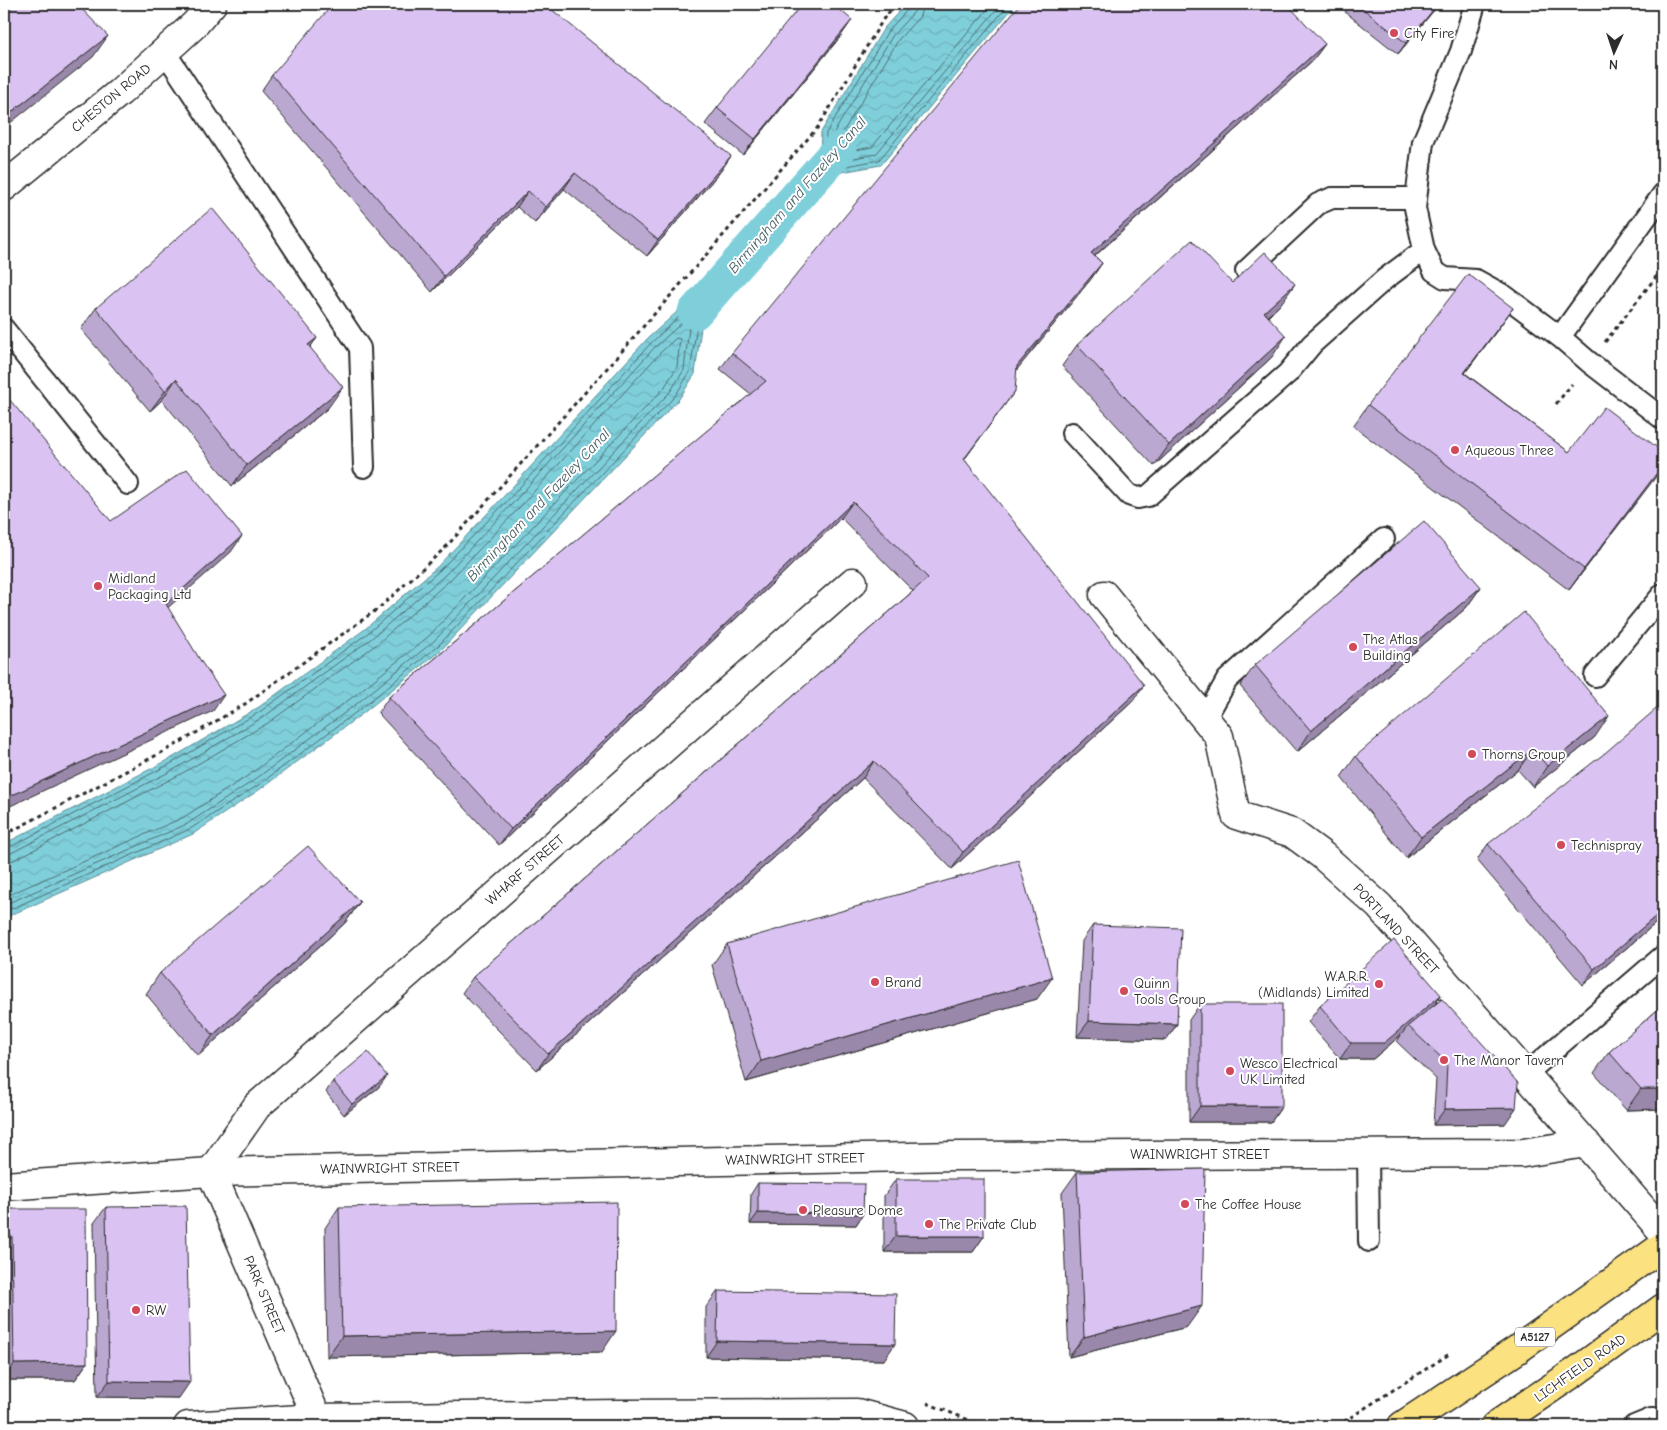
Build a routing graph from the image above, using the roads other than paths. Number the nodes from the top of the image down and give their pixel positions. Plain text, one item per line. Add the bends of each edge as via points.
1 (212, 4) edge
2 (1475, 4) edge
3 (165, 52) junction
4 (4, 187) edge
5 (1663, 194) edge
6 (1416, 198) junction
7 (1424, 250) junction
8 (1246, 271) edge
9 (4, 329) edge
10 (1560, 338) junction
11 (1663, 419) edge
12 (1072, 433) dead end
13 (364, 468) dead end
14 (128, 484) dead end
15 (1384, 539) dead end
16 (853, 582) dead end
17 (1663, 594) edge
18 (1104, 595) dead end
19 (1595, 676) dead end
20 (1205, 719) junction
21 (1663, 956) edge
22 (1526, 1074) junction
23 (1586, 1143) junction
24 (1368, 1153) junction
25 (211, 1172) junction
26 (4, 1186) edge
27 (1663, 1232) edge
28 (1369, 1241) dead end
29 (1663, 1246) edge
30 (1663, 1308) edge
31 (317, 1418) junction
32 (1663, 1419) edge
33 (188, 1426) edge
34 (905, 1426) edge
35 (1402, 1426) edge
36 (1495, 1426) edge
37 (1634, 1426) edge

1 - 3 street, CHESTON ROAD
2 - 6 lane via 1461,51 1423,142
3 - 4 street, CHESTON ROAD
3 - 13 lane via 360,348
5 - 10 lane
6 - 7 lane via 1415,208
6 - 8 lane via 1325,200
7 - 10 lane via 1434,271 1445,278 1476,280 1505,296
7 - 12 lane via 1385,279 1312,344 1288,373 1148,496 1138,498 1129,495
9 - 14 lane
10 - 11 lane
15 - 20 lane via 1227,680
16 - 25 street, WHARF STREET via 257,1106
17 - 19 lane
18 - 20 street, PORTLAND STREET
20 - 22 street, PORTLAND STREET via 1219,736 1236,815 1292,833 1322,855 1379,906
21 - 22 lane
22 - 23 street, PORTLAND STREET
23 - 24 street, WAINWRIGHT STREET via 1523,1153
23 - 27 street, PORTLAND STREET
24 - 25 street, WAINWRIGHT STREET via 956,1156
24 - 28 lane
25 - 26 street, WAINWRIGHT STREET
25 - 31 street, PARK STREET
29 - 35 main road, A5127
30 - 36 main road, LICHFIELD ROAD
31 - 33 street
31 - 34 street via 857,1413
32 - 37 lane

